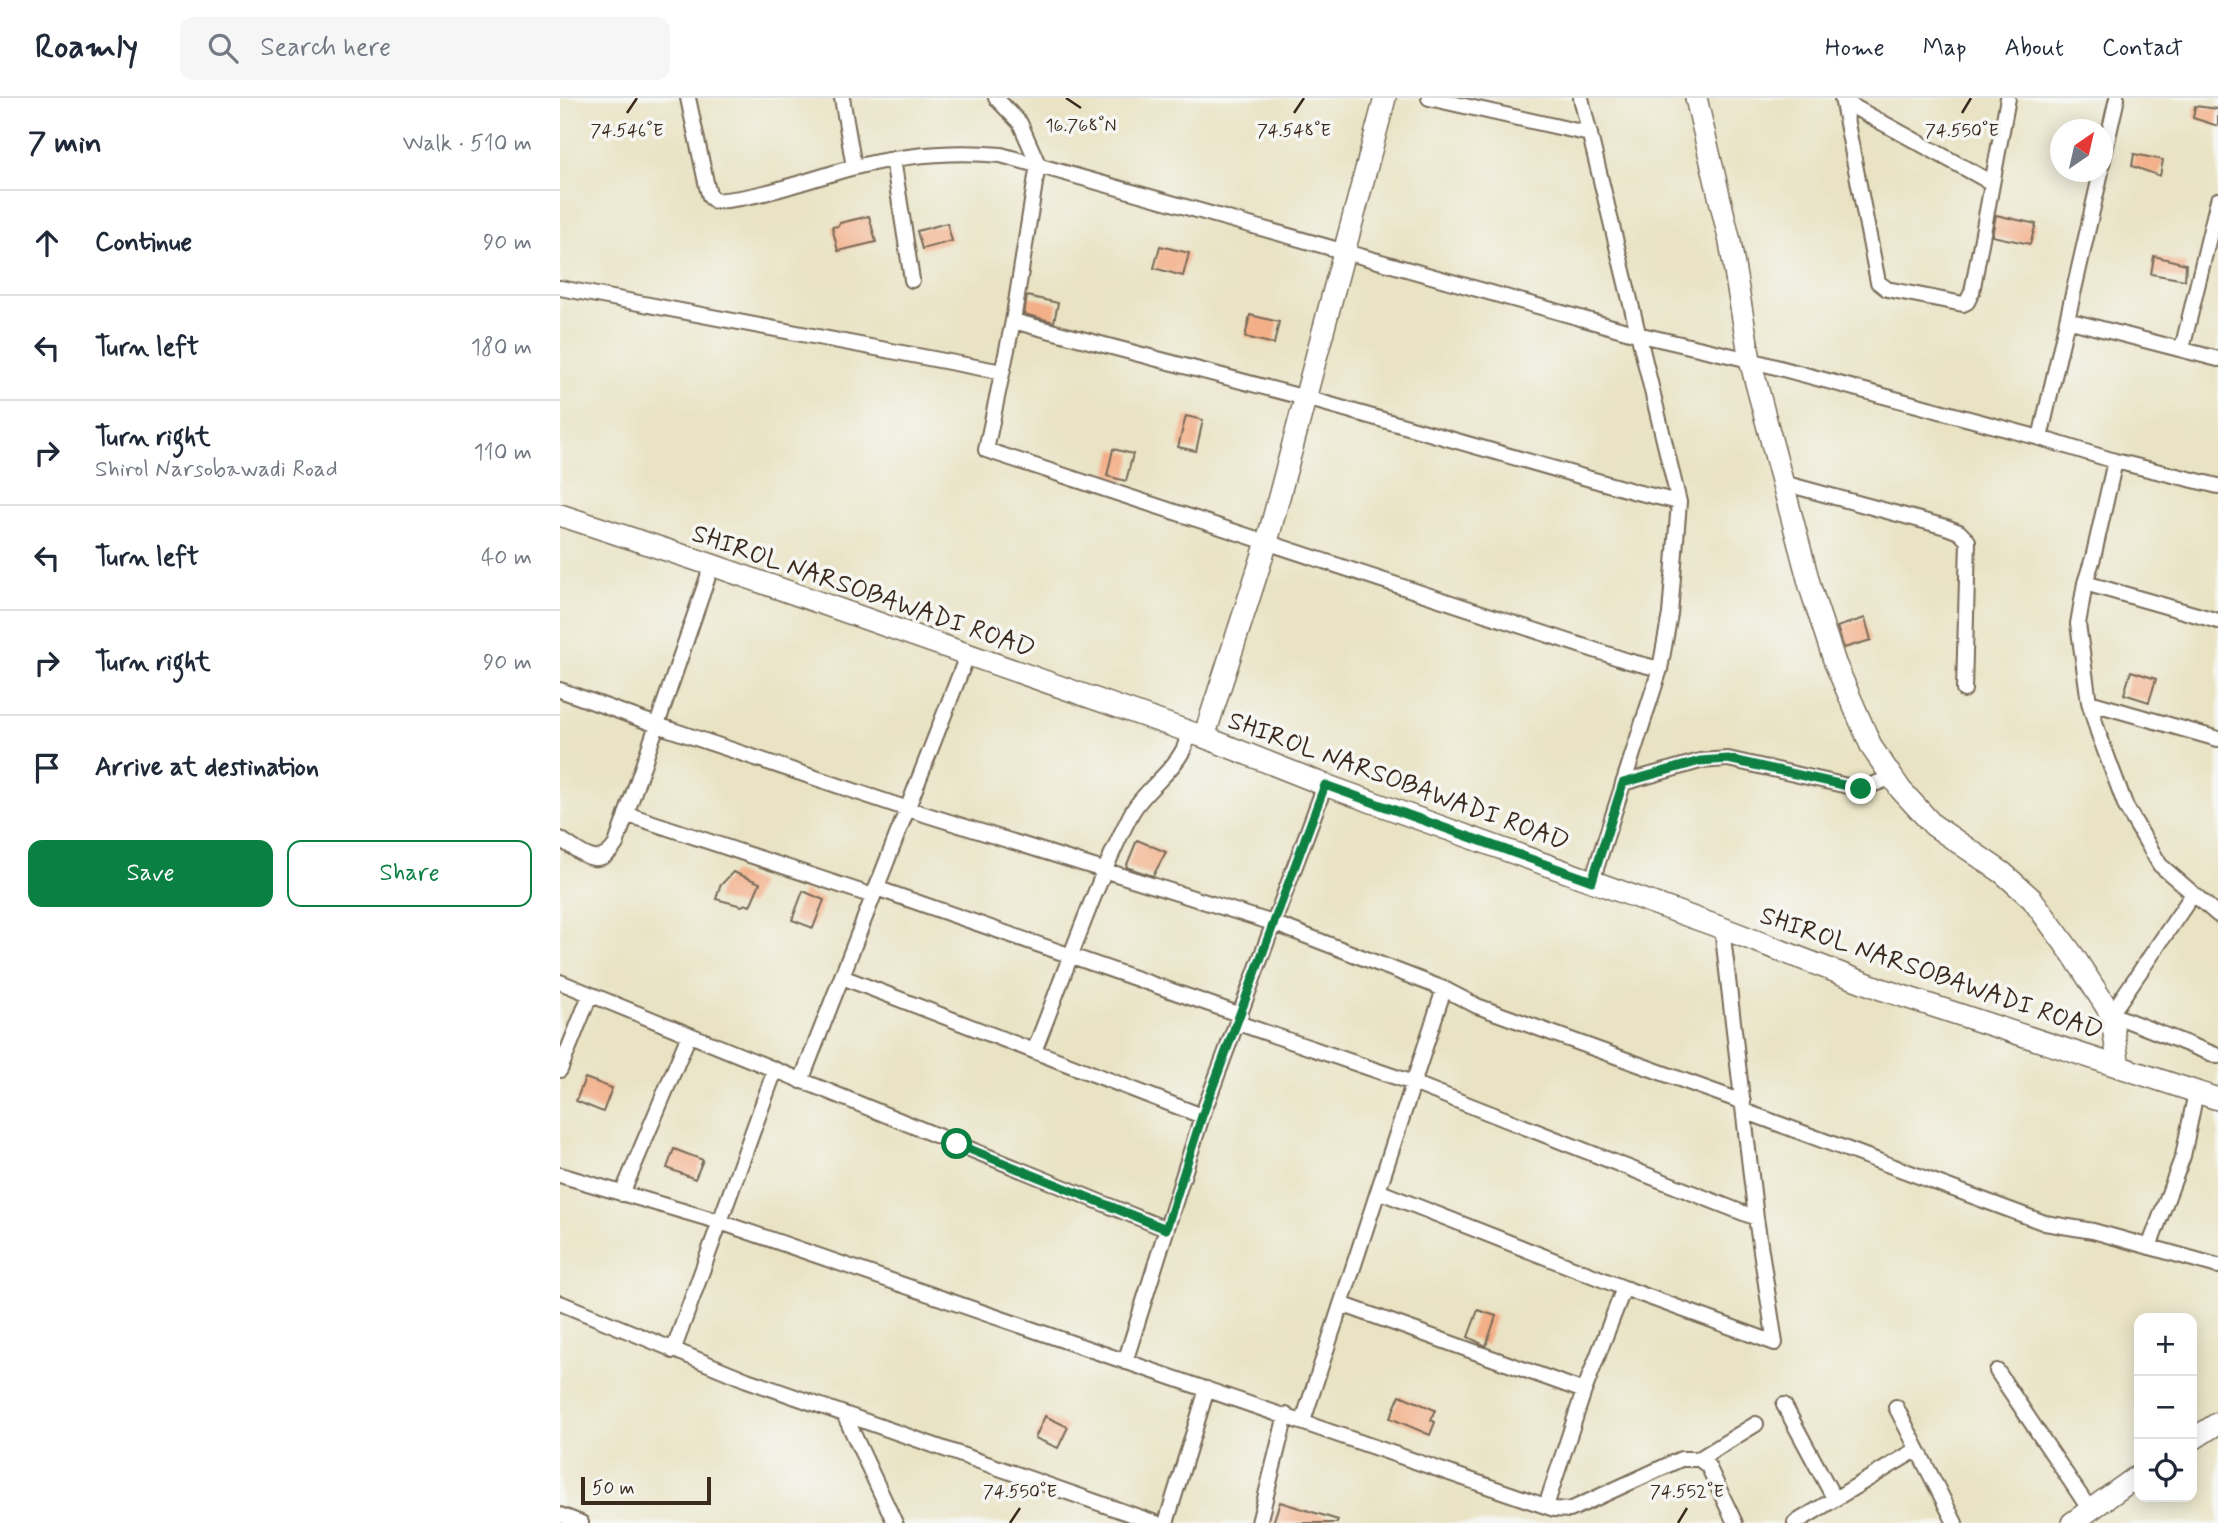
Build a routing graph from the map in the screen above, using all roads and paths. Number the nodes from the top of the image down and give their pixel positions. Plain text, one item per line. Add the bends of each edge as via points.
1 (688, 98) edge
2 (842, 98) edge
3 (996, 98) edge
4 (1384, 98) edge
5 (1429, 98) edge
6 (1581, 98) edge
7 (1696, 98) edge
8 (2008, 98) edge
9 (2117, 98) edge
10 (1842, 99) edge
11 (2112, 119) edge
12 (1590, 134) junction
13 (893, 159) junction
14 (1038, 164) junction
15 (854, 167) junction
16 (2099, 182) edge
17 (1992, 183) junction
18 (2218, 200) edge
19 (2214, 230) edge
20 (1343, 250) junction
21 (912, 280) dead end
22 (560, 288) edge
23 (2067, 320) junction
24 (1013, 321) junction
25 (1637, 334) junction
26 (2182, 349) junction
27 (2218, 359) edge
28 (1750, 360) junction
29 (1002, 372) junction
30 (1306, 398) junction
31 (2040, 438) junction
32 (2115, 461) junction
33 (1783, 483) junction
34 (2218, 486) edge
35 (1679, 502) junction
36 (560, 515) edge
37 (1267, 542) junction
38 (712, 565) junction
39 (2085, 583) junction
40 (2218, 621) edge
41 (967, 656) junction
42 (1660, 668) junction
43 (560, 690) edge
44 (1964, 690) dead end
45 (2089, 702) junction
46 (657, 725) junction
47 (1197, 735) junction
48 (2218, 739) edge
49 (1893, 777) junction
50 (1623, 783) junction
51 (1325, 785) junction
52 (908, 808) junction
53 (626, 814) junction
54 (560, 839) edge
55 (1105, 870) junction
56 (1592, 881) junction
57 (875, 892) junction
58 (2193, 894) junction
59 (2218, 915) edge
60 (1273, 923) junction
61 (1722, 928) junction
62 (1072, 958) junction
63 (842, 977) junction
64 (560, 982) edge
65 (1444, 989) junction
66 (590, 995) junction
67 (2111, 1014) junction
68 (1240, 1019) junction
69 (689, 1035) junction
70 (1034, 1051) junction
71 (2218, 1056) edge
72 (2119, 1067) junction
73 (560, 1070) edge
74 (775, 1070) junction
75 (801, 1081) junction
76 (1413, 1083) junction
77 (2196, 1092) junction
78 (2218, 1099) edge
79 (1743, 1106) junction
80 (1202, 1116) junction
81 (560, 1175) edge
82 (1378, 1191) junction
83 (622, 1194) junction
84 (1756, 1218) junction
85 (720, 1223) junction
86 (1166, 1229) junction
87 (2149, 1247) junction
88 (2218, 1266) edge
89 (1624, 1288) junction
90 (560, 1303) edge
91 (1341, 1304) junction
92 (673, 1351) junction
93 (1125, 1362) junction
94 (1997, 1371) dead end
95 (1207, 1389) junction
96 (1584, 1391) junction
97 (1784, 1405) dead end
98 (1896, 1407) dead end
99 (845, 1414) junction
100 (1286, 1415) junction
101 (1303, 1421) junction
102 (2218, 1423) edge
103 (1756, 1424) dead end
104 (2194, 1439) edge
105 (1916, 1450) junction
106 (1699, 1459) junction
107 (2134, 1479) edge
108 (1834, 1498) junction
109 (1546, 1506) junction
110 (2090, 1510) junction
111 (560, 1514) edge
112 (1563, 1517) edge
113 (577, 1522) edge
114 (895, 1523) edge
115 (1156, 1523) edge
116 (1166, 1523) edge
117 (1259, 1523) edge
118 (1735, 1523) edge
119 (1795, 1523) edge
120 (1955, 1523) edge
121 (2073, 1523) edge

1 - 15 street via 706,187 715,201
2 - 15 street
3 - 14 street via 1020,123
4 - 20 main road
5 - 12 street
6 - 12 street
7 - 28 main road via 1730,242
8 - 17 street
9 - 11 street
10 - 17 street
10 - 17 street via 1876,276 1882,286 1968,302
12 - 25 street
13 - 14 street via 963,152
13 - 15 street
13 - 21 street
14 - 20 street
14 - 24 street
16 - 23 street
18 - 19 street
19 - 26 street
20 - 25 street
20 - 30 main road
22 - 29 street
23 - 26 street
23 - 31 street
24 - 29 street
24 - 30 street
25 - 28 street
25 - 35 street
26 - 27 street
28 - 31 street
28 - 33 main road
29 - 37 street via 986,450
30 - 35 street
30 - 37 main road
31 - 32 street
32 - 34 street
32 - 39 street
33 - 44 street via 1946,527 1964,536 1968,541
33 - 49 main road via 1835,663 1872,748
35 - 42 street via 1670,614
36 - 38 main road, SHIROL NARSOBAWADI ROAD
37 - 42 street
37 - 47 main road
38 - 41 main road, SHIROL NARSOBAWADI ROAD
38 - 46 street
39 - 40 street
39 - 45 street via 2078,624
41 - 47 main road, SHIROL NARSOBAWADI ROAD
41 - 52 street
42 - 50 street
43 - 46 street
45 - 48 street
45 - 58 street via 2126,807 2160,865
46 - 52 street
46 - 53 street
47 - 51 main road, SHIROL NARSOBAWADI ROAD
47 - 55 street via 1136,806
49 - 50 street via 1861,789 1728,759 1700,761
49 - 67 main road via 1933,825 2032,899
50 - 56 street
51 - 56 main road, SHIROL NARSOBAWADI ROAD
51 - 60 street
52 - 55 street
52 - 57 street
53 - 54 street via 616,844 606,857 591,858
53 - 57 street
55 - 60 street
55 - 62 street
56 - 61 main road, SHIROL NARSOBAWADI ROAD
57 - 62 street
57 - 63 street
58 - 59 street
58 - 67 street
60 - 65 street
60 - 68 street
61 - 72 main road, SHIROL NARSOBAWADI ROAD via 1881,989
61 - 79 street
62 - 68 street
62 - 70 street
63 - 70 street
63 - 75 street
64 - 66 street
65 - 76 street
65 - 79 street via 1477,1006
66 - 69 street
66 - 73 street
67 - 71 street
67 - 72 main road
68 - 76 street
68 - 80 street
69 - 74 street
69 - 83 street
70 - 80 street
72 - 77 main road, SHIROL NARSOBAWADI ROAD
74 - 75 street
74 - 85 street
75 - 86 street
76 - 82 street
76 - 84 street
77 - 78 main road, SHIROL NARSOBAWADI ROAD
77 - 87 street via 2183,1156
79 - 84 street
79 - 87 street via 2045,1223
80 - 86 street
81 - 83 street
82 - 89 street
82 - 91 street
83 - 85 street
84 - 89 street via 1775,1343
85 - 92 street
85 - 93 street
86 - 93 street
87 - 88 street
89 - 96 street
90 - 92 street
91 - 96 street
91 - 101 street
92 - 99 street
93 - 95 street
94 - 110 street
95 - 100 street
95 - 116 street
96 - 109 street
97 - 108 street
98 - 105 street
99 - 114 street
99 - 115 street
100 - 101 street
100 - 117 street
101 - 109 street
102 - 104 main road
103 - 106 street
105 - 108 street
105 - 120 street
106 - 112 street via 1681,1459
106 - 118 street via 1708,1466
107 - 110 main road
108 - 119 street
109 - 112 street
110 - 121 main road
111 - 113 street

